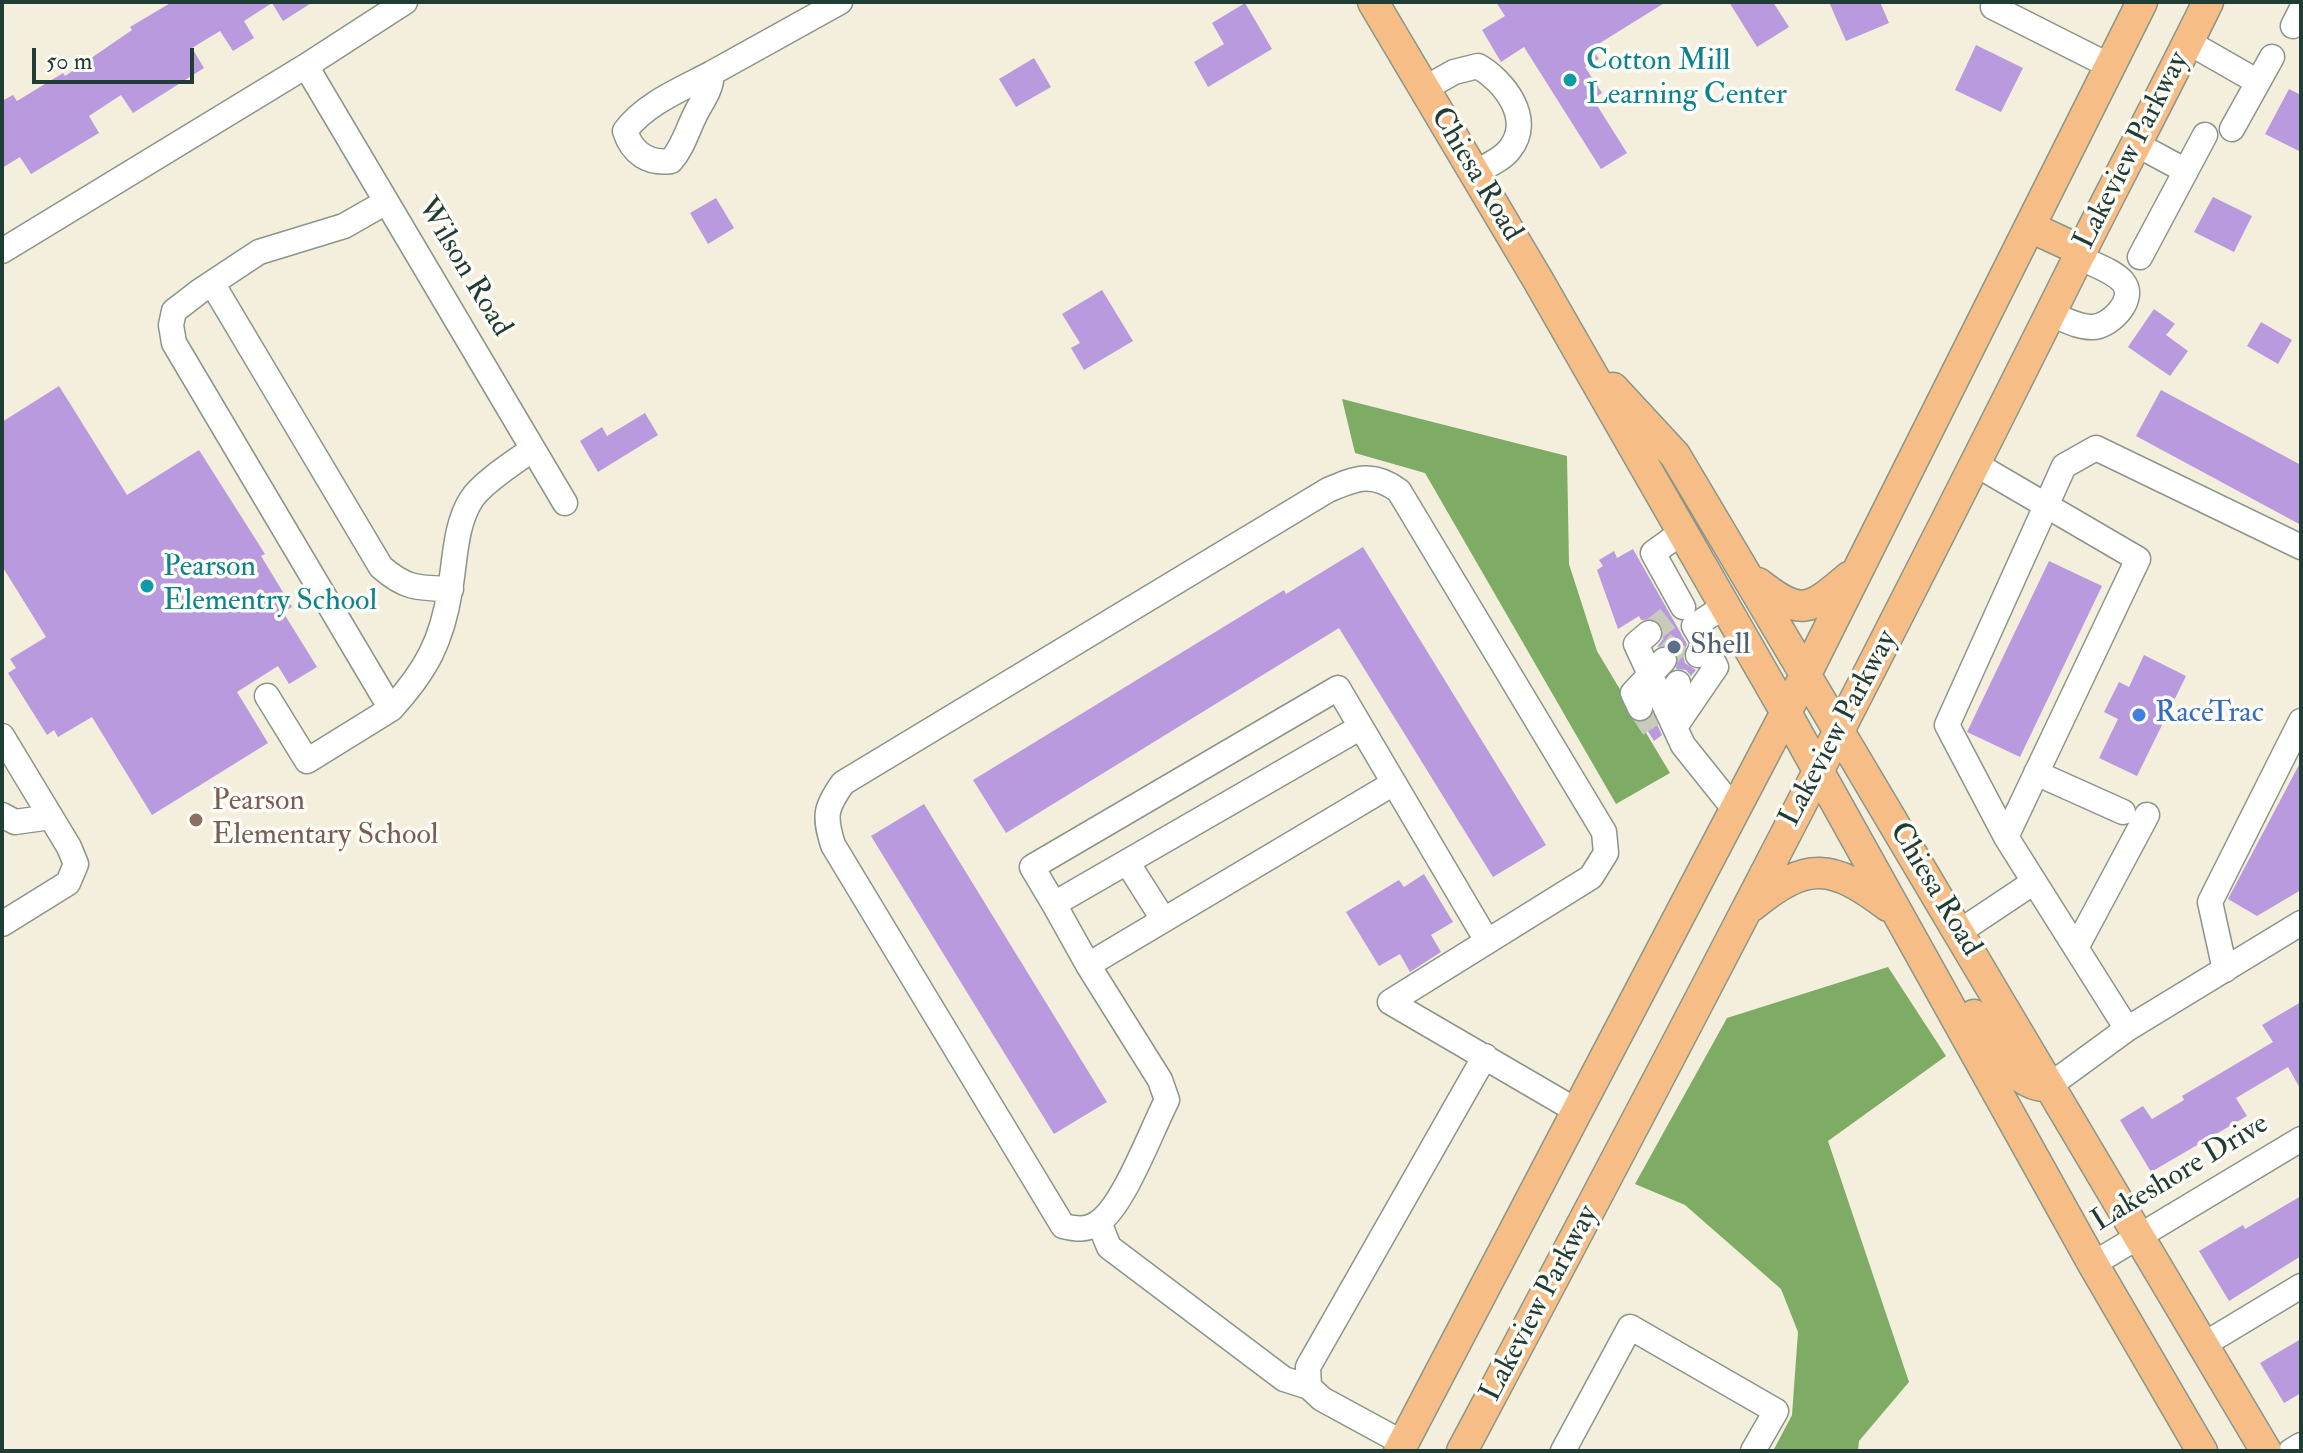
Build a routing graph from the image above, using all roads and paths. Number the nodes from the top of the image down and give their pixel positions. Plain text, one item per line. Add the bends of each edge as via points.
1 (405, 2) edge
2 (840, 2) edge
3 (1373, 2) edge
4 (2142, 2) edge
5 (2208, 2) edge
6 (1993, 7) dead end
7 (2188, 42) junction
8 (2272, 57) dead end
9 (306, 66) junction
10 (2110, 66) junction
11 (712, 73) dead end
12 (2258, 82) junction
13 (1424, 89) junction
14 (2232, 129) dead end
15 (2205, 135) dead end
16 (2136, 144) junction
17 (2186, 171) junction
18 (1474, 173) junction
19 (386, 202) junction
20 (2030, 227) junction
21 (2, 251) edge
22 (2080, 254) junction
23 (2140, 257) dead end
24 (212, 283) junction
25 (2051, 314) junction
26 (1577, 348) junction
27 (533, 449) junction
28 (1977, 465) junction
29 (565, 503) dead end
30 (2046, 505) junction
31 (1682, 532) junction
32 (2301, 547) edge
33 (1860, 568) junction
34 (1747, 575) junction
35 (451, 589) junction
36 (1725, 606) junction
37 (1689, 631) junction
38 (1649, 633) dead end
39 (1806, 674) junction
40 (1678, 683) tunnel mouth
41 (267, 696) dead end
42 (1652, 706) junction
43 (391, 709) junction
44 (1785, 711) junction
45 (2301, 721) edge
46 (1361, 727) junction
47 (1840, 731) junction
48 (2, 736) edge
49 (1672, 737) junction
50 (1818, 769) junction
51 (2036, 773) junction
52 (1394, 783) junction
53 (1735, 810) junction
54 (2, 815) edge
55 (51, 817) junction
56 (2006, 837) junction
57 (1127, 862) junction
58 (2034, 882) junction
59 (1054, 904) junction
60 (1747, 910) junction
61 (1897, 913) junction
62 (1163, 919) junction
63 (2301, 923) edge
64 (2, 924) edge
65 (1959, 932) junction
66 (1487, 941) junction
67 (2076, 948) junction
68 (1088, 965) junction
69 (2225, 970) junction
70 (1930, 972) junction
71 (2127, 1029) junction
72 (1485, 1056) junction
73 (2049, 1086) junction
74 (1577, 1111) junction
75 (2301, 1139) edge
76 (1099, 1222) junction
77 (2139, 1237) junction
78 (2093, 1264) junction
79 (2301, 1286) edge
80 (2203, 1345) junction
81 (1309, 1387) junction
82 (2301, 1445) edge
83 (1404, 1448) edge
84 (1462, 1451) edge
85 (1563, 1451) edge
86 (1753, 1451) edge
87 (2202, 1451) edge
88 (2266, 1451) edge
89 (2291, 1451) edge

1 - 9 street
2 - 11 street
3 - 13 main road, Chiesa Road
4 - 10 main road, Lakeview Parkway
5 - 7 main road, Lakeview Parkway
6 - 10 street
7 - 12 street
7 - 16 main road, Lakeview Parkway
8 - 12 street
9 - 19 street, Wilson Road
9 - 21 street
10 - 20 main road, Lakeview Parkway
12 - 14 street
13 - 18 main road, Chiesa Road
13 - 18 street via 1478,66 1512,99 1518,117 1511,148
15 - 17 street
16 - 17 street
16 - 22 main road, Lakeview Parkway
17 - 23 street
18 - 26 main road, Chiesa Road
19 - 24 street via 344,226 259,252
19 - 27 street, Wilson Road
20 - 22 main road
20 - 33 main road, Lakeview Parkway
22 - 25 main road, Lakeview Parkway
22 - 25 street via 2121,279 2124,305 2114,318 2096,327
24 - 35 street via 381,567 399,583
24 - 43 street via 174,311 174,343
25 - 28 main road, Lakeview Parkway
26 - 31 main road, Chiesa Road
26 - 34 main road, Chiesa Road via 1675,455
27 - 29 street, Wilson Road
27 - 35 street via 471,499 456,542
28 - 30 street
28 - 47 main road, Lakeview Parkway
30 - 32 street via 2064,466 2096,448
30 - 51 street via 2138,559
30 - 56 street via 1947,725
31 - 36 main road, Chiesa Road
31 - 37 street via 1653,553
33 - 34 main road via 1822,600 1802,606 1791,606
33 - 39 main road, Lakeview Parkway
34 - 39 main road, Chiesa Road
35 - 43 street via 431,659
36 - 37 street
36 - 44 main road, Chiesa Road
37 - 49 street via 1716,667
38 - 42 street via 1636,644 1657,668
39 - 44 main road, Lakeview Parkway
39 - 47 main road, Chiesa Road
40 - 42 street
41 - 43 street via 307,761
42 - 49 street
44 - 50 main road, Chiesa Road
44 - 53 main road, Lakeview Parkway
45 - 69 street via 2210,902
46 - 52 street
46 - 57 street
46 - 59 street via 1338,688 1032,867
47 - 50 main road, Lakeview Parkway
47 - 65 main road, Chiesa Road
48 - 55 street
49 - 53 street
50 - 60 main road, Lakeview Parkway
50 - 61 main road, Chiesa Road
51 - 56 street
51 - 67 street via 2135,813
52 - 62 street
52 - 66 street
53 - 74 main road, Lakeview Parkway
54 - 55 street via 15,822
55 - 64 street via 76,864 68,883
56 - 58 street
57 - 59 street
57 - 62 street
58 - 65 street
58 - 67 street
59 - 68 street
60 - 61 main road via 1777,885 1808,872 1857,883
60 - 84 main road, Lakeview Parkway
61 - 70 main road, Chiesa Road
62 - 68 street
63 - 69 street
65 - 73 main road, Chiesa Road
66 - 72 street via 1390,1002
66 - 76 street via 1591,877 1606,853 1604,832 1399,491 1384,480 1356,478 1328,490 843,783 828,804 826,824 833,845 1063,1226 1081,1230
67 - 71 street
68 - 76 street via 1160,1080 1167,1100 1117,1202
69 - 71 street
70 - 73 main road via 1972,1012 2019,1075 2040,1087
70 - 78 main road, Chiesa Road
71 - 73 street
72 - 74 street
72 - 81 street via 1308,1367
73 - 77 main road, Chiesa Road
74 - 83 main road, Lakeview Parkway
75 - 77 street, Lakeshore Drive
76 - 81 street via 1109,1247 1284,1379
77 - 78 street, Lakeshore Drive
77 - 80 main road, Chiesa Road
78 - 87 main road, Chiesa Road
79 - 80 street
80 - 88 main road, Chiesa Road
81 - 83 street
82 - 89 street
85 - 86 street via 1630,1327 1776,1411

